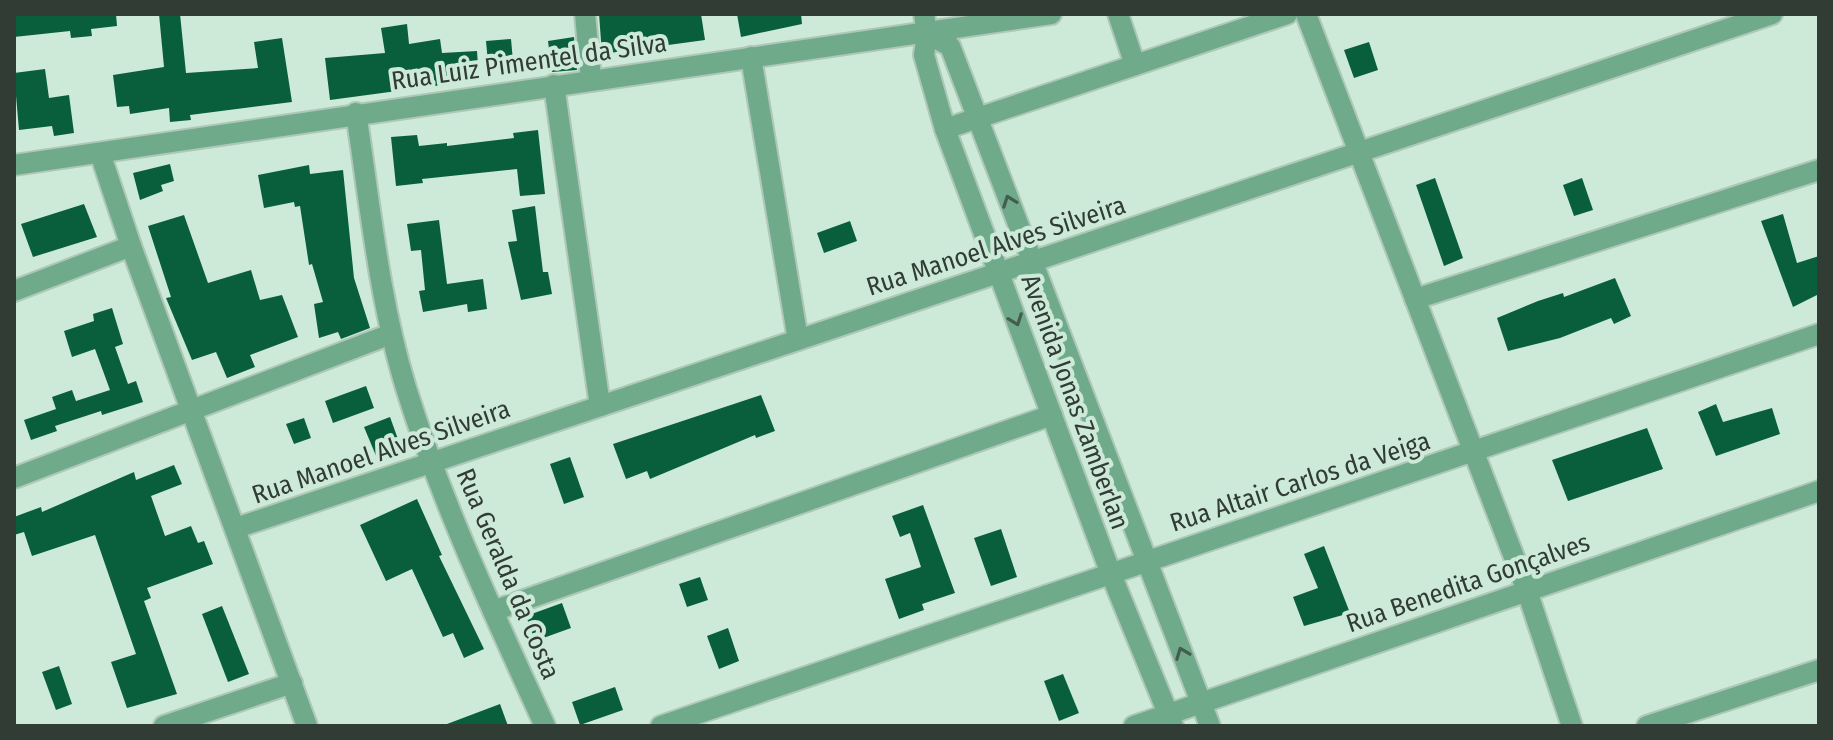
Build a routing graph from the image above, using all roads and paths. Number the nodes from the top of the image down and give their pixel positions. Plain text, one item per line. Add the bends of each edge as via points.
1 (585, 14) edge
2 (1051, 14) edge
3 (1118, 14) edge
4 (1287, 14) edge
5 (1306, 14) edge
6 (1772, 14) edge
7 (925, 24) edge
8 (751, 57) junction
9 (1135, 65) junction
10 (591, 79) junction
11 (554, 85) junction
12 (356, 113) junction
13 (977, 117) junction
14 (945, 129) junction
15 (100, 153) junction
16 (1359, 153) junction
17 (14, 165) edge
18 (1819, 170) edge
19 (131, 246) junction
20 (1031, 262) junction
21 (999, 273) junction
22 (14, 291) edge
23 (1415, 299) junction
24 (391, 334) junction
25 (1819, 334) edge
26 (798, 340) junction
27 (600, 406) junction
28 (190, 409) junction
29 (1052, 415) junction
30 (1474, 452) junction
31 (432, 461) junction
32 (14, 478) edge
33 (1819, 491) edge
34 (236, 528) junction
35 (1146, 560) junction
36 (1111, 574) junction
37 (1527, 591) junction
38 (493, 611) junction
39 (1819, 670) edge
40 (292, 683) junction
41 (1201, 701) junction
42 (1171, 720) edge
43 (164, 726) edge
44 (307, 726) edge
45 (545, 726) edge
46 (661, 726) edge
47 (1134, 726) edge
48 (1210, 726) edge
49 (1572, 726) edge
50 (1647, 726) edge

1 - 10 street
2 - 7 street, Rua Luiz Pimentel da Silva
3 - 9 street
4 - 9 street
5 - 16 street
6 - 16 street, Rua Manoel Alves Silveira
7 - 8 street, Rua Luiz Pimentel da Silva
7 - 13 street, Avenida Jonas Zamberlan via 950,46
7 - 14 street, Avenida Jonas Zamberlan via 924,55
8 - 10 street, Rua Luiz Pimentel da Silva
8 - 26 street
9 - 13 street
10 - 11 street, Rua Luiz Pimentel da Silva
11 - 12 street, Rua Luiz Pimentel da Silva
11 - 27 street
12 - 15 street, Rua Luiz Pimentel da Silva
12 - 24 street, Rua Geralda da Costa
13 - 14 street
20 -> 13 street, Avenida Jonas Zamberlan
14 - 21 street, Avenida Jonas Zamberlan
15 - 17 street, Rua Luiz Pimentel da Silva
15 - 19 street
16 - 20 street, Rua Manoel Alves Silveira
16 - 23 street
18 - 23 street
19 - 22 street
19 - 28 street
20 - 21 street, Rua Manoel Alves Silveira
20 - 35 street, Avenida Jonas Zamberlan
21 - 26 street, Rua Manoel Alves Silveira
21 -> 29 street, Avenida Jonas Zamberlan
23 - 30 street
24 - 28 street
24 - 31 street, Rua Geralda da Costa
25 - 30 street, Rua Altair Carlos da Veiga
26 - 27 street, Rua Manoel Alves Silveira
27 - 31 street, Rua Manoel Alves Silveira
28 - 32 street
28 - 34 street
29 - 36 street, Avenida Jonas Zamberlan
29 - 38 street
30 - 35 street, Rua Altair Carlos da Veiga
30 - 37 street
31 - 34 street, Rua Manoel Alves Silveira
31 - 38 street, Rua Geralda da Costa
33 - 37 street, Rua Benedita Gonçalves
34 - 40 street
35 - 36 street, Rua Altair Carlos da Veiga
41 -> 35 street, Avenida Jonas Zamberlan
36 - 42 street, Avenida Jonas Zamberlan
36 - 46 street, Rua Altair Carlos da Veiga
37 - 41 street, Rua Benedita Gonçalves
37 - 49 street
38 - 45 street, Rua Geralda da Costa
39 - 50 street
40 - 43 street
40 - 44 street
41 - 42 street, Rua Benedita Gonçalves
41 - 48 street, Avenida Jonas Zamberlan
42 - 47 street, Rua Benedita Gonçalves

